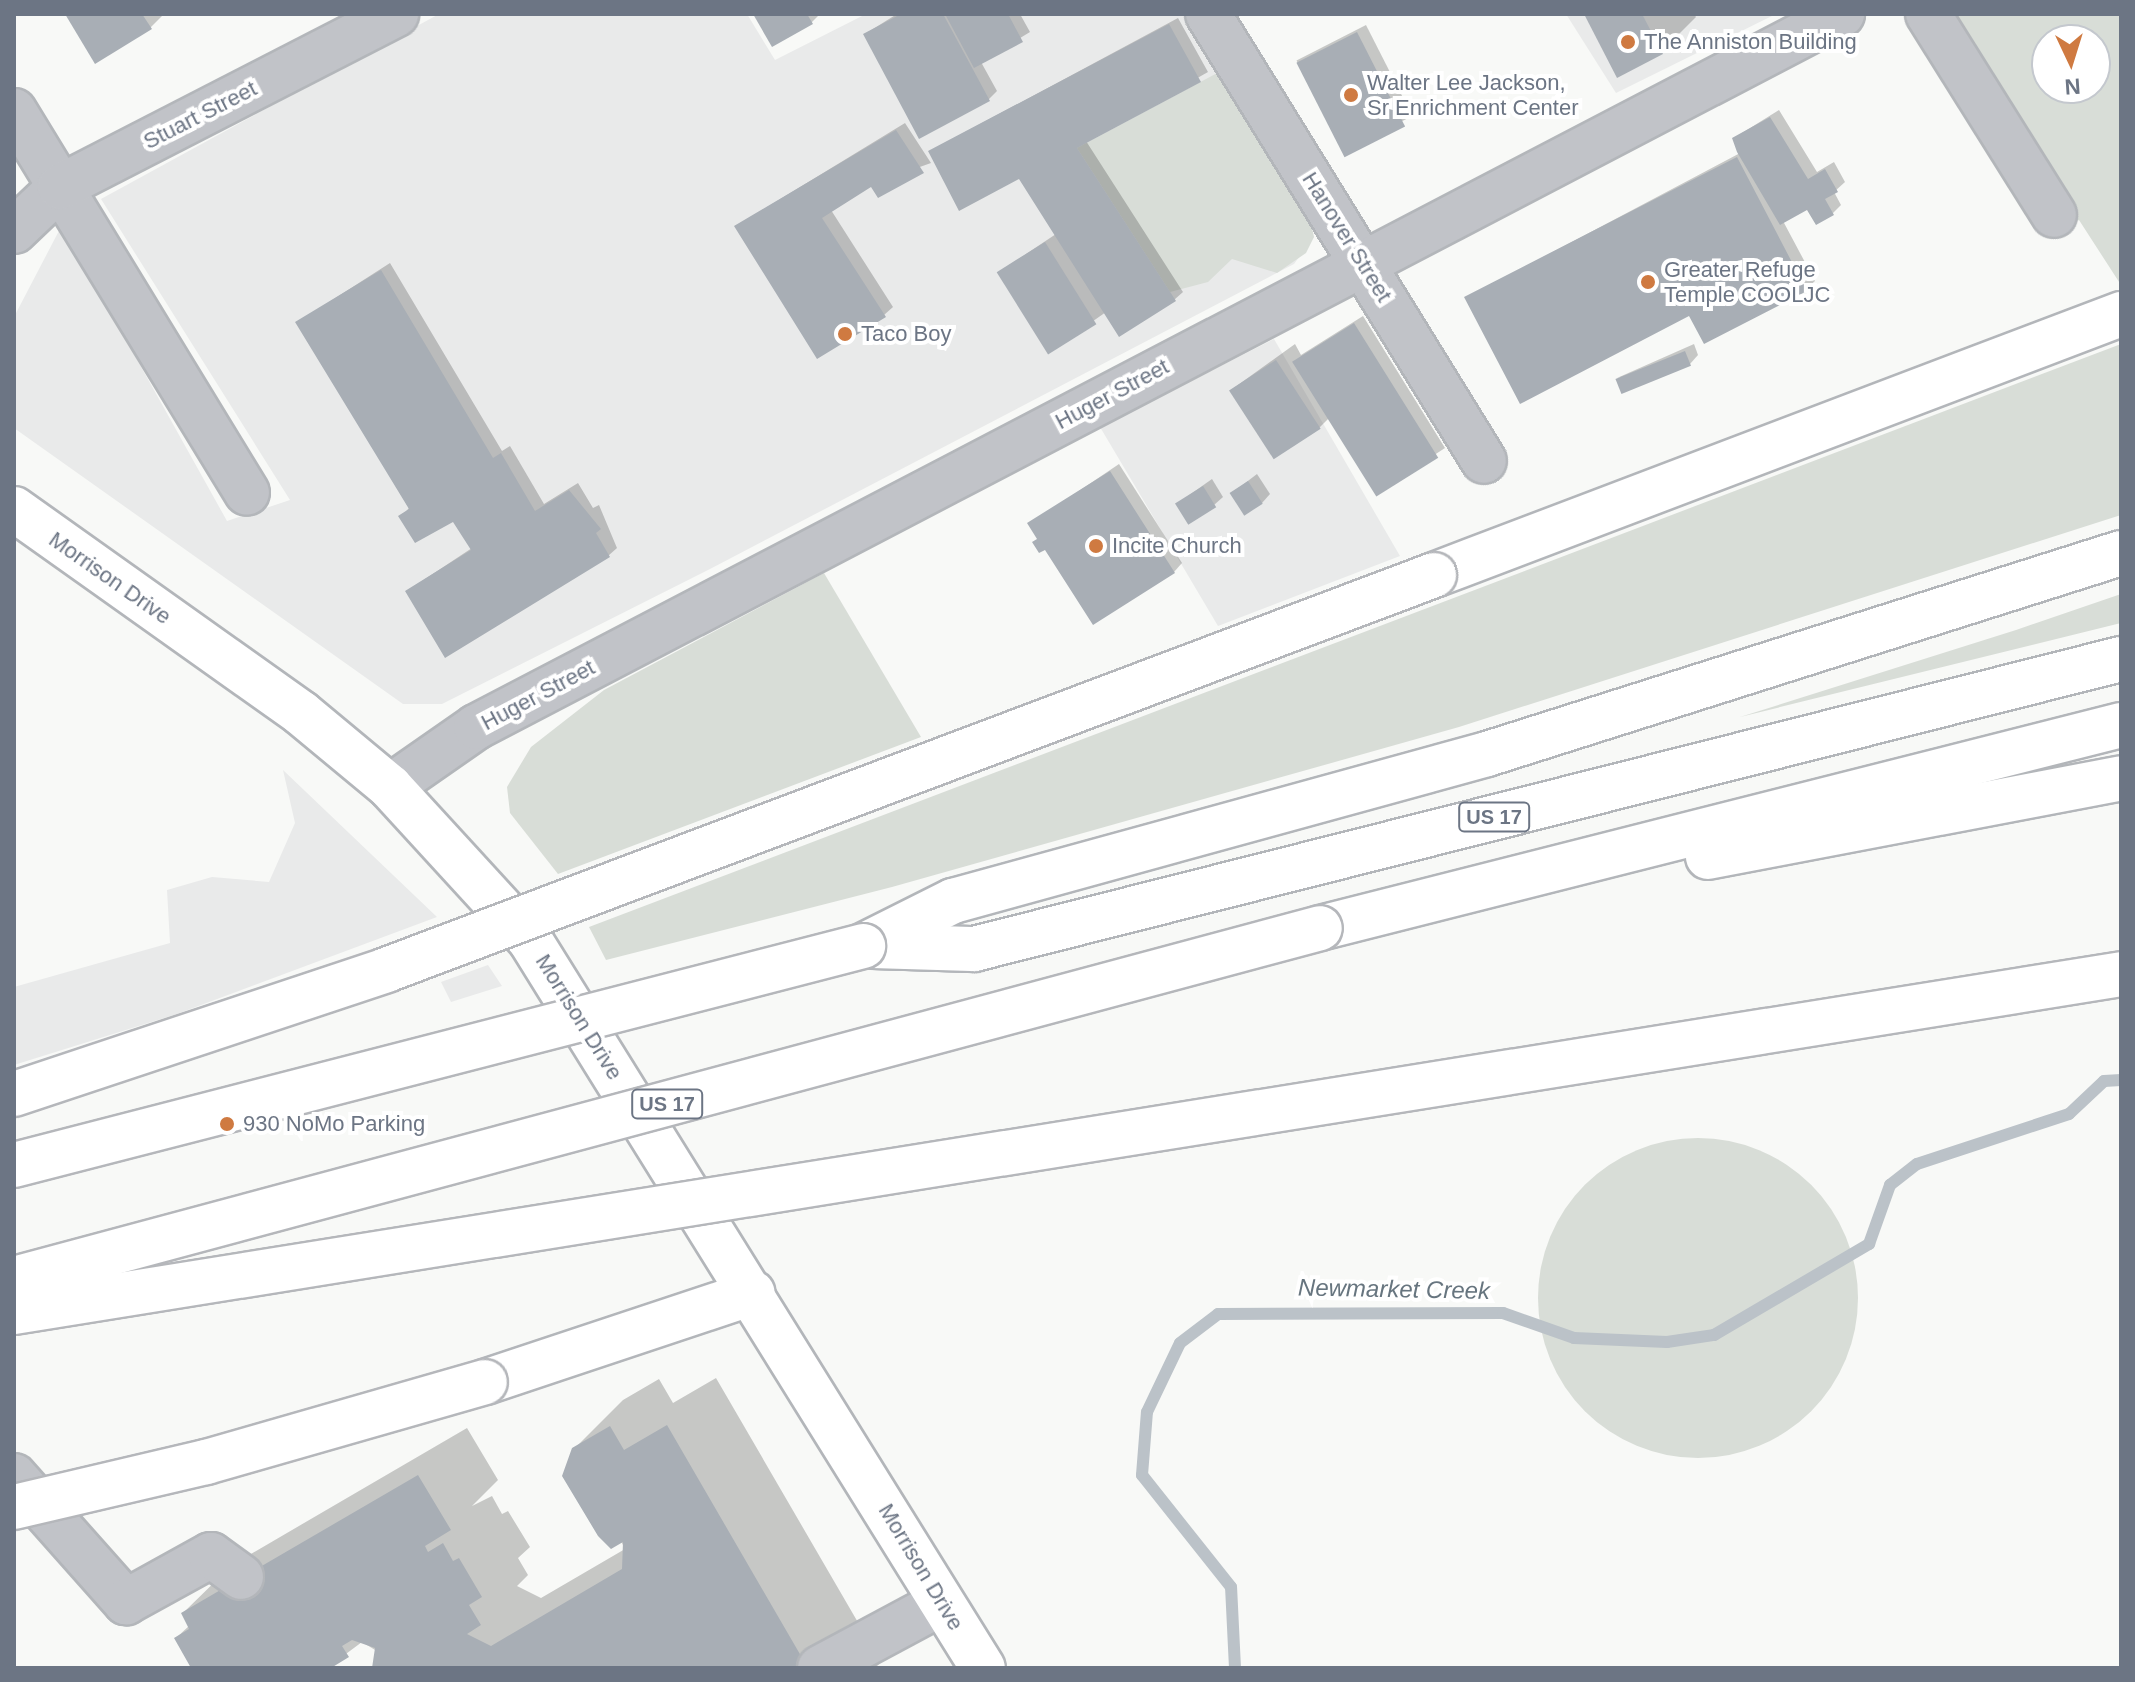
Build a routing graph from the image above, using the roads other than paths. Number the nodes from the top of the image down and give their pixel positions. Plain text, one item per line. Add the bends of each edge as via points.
1 (396, 14) edge
2 (1208, 14) edge
3 (1842, 14) edge
4 (1928, 14) edge
5 (14, 111) edge
6 (60, 187) junction
7 (2054, 215) dead end
8 (14, 231) edge
9 (1363, 263) junction
10 (2121, 314) edge
11 (1484, 461) dead end
12 (247, 493) dead end
13 (14, 509) edge
14 (2121, 553) edge
15 (2121, 659) edge
16 (2121, 725) edge
17 (2121, 778) edge
18 (390, 787) junction
19 (1320, 928) junction
20 (863, 946) junction
21 (2121, 974) edge
22 (14, 1094) edge
23 (14, 1165) edge
24 (14, 1279) edge
25 (753, 1293) junction
26 (14, 1312) edge
27 (14, 1476) edge
28 (14, 1507) edge
29 (241, 1577) dead end
30 (941, 1603) junction
31 (820, 1668) edge
32 (983, 1668) edge

1 - 6 street, Stuart Street
2 - 9 street, Hanover Street
3 - 9 street, Huger Street
4 - 7 street
5 - 6 street
6 - 8 street, Stuart Street
6 - 12 street
9 - 11 street, Hanover Street
9 - 18 street, Huger Street via 476,727
10 - 22 main road, bridge via 386,970
13 - 18 main road, Morrison Drive via 301,713
14 - 20 main road via 1487,754 953,901
15 - 20 main road, US 17 via 974,949
16 - 19 main road, US 17
17 - 19 main road
18 - 25 main road, Morrison Drive via 530,940
19 - 24 main road, US 17, bridge
20 - 23 main road, US 17, bridge
21 - 26 main road, bridge
25 - 28 main road, bridge via 485,1382 206,1462
25 - 30 main road, Morrison Drive
27 - 29 street via 126,1602 211,1555
30 - 31 street
30 - 32 main road, Morrison Drive

